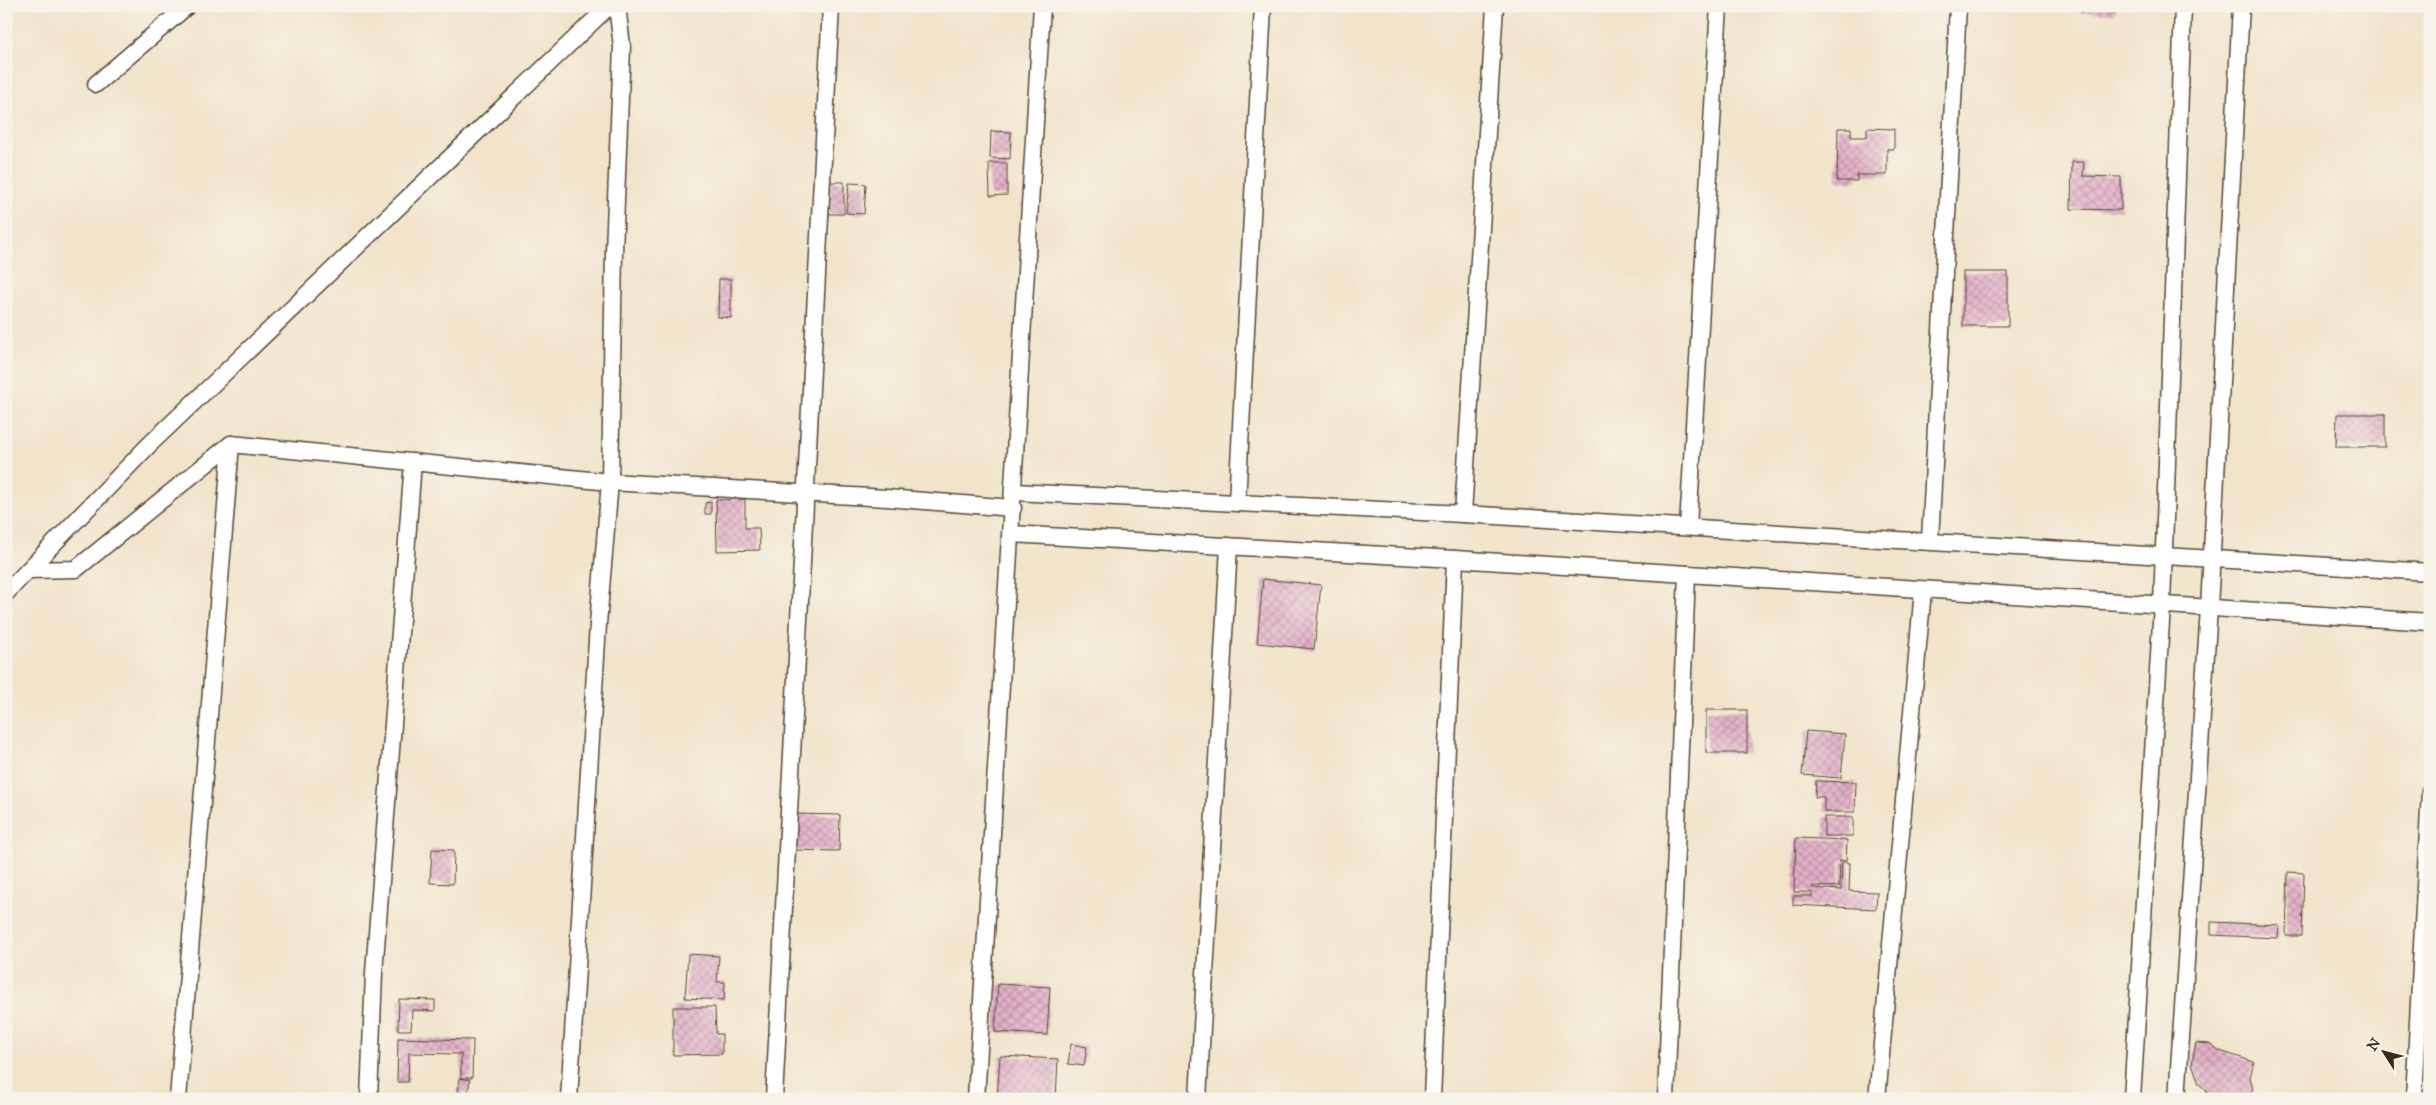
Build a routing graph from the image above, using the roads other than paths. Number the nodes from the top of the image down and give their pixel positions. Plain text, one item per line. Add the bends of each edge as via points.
1 (188, 6) edge
2 (609, 6) edge
3 (617, 6) edge
4 (831, 6) edge
5 (1042, 6) edge
6 (1264, 6) edge
7 (1495, 6) edge
8 (1719, 6) edge
9 (1958, 6) edge
10 (2183, 6) edge
11 (2242, 6) edge
12 (96, 84) dead end
13 (231, 444) junction
14 (413, 462) junction
15 (610, 482) junction
16 (806, 493) junction
17 (1013, 500) junction
18 (1236, 503) junction
19 (1463, 514) junction
20 (1688, 527) junction
21 (1011, 534) junction
22 (1930, 541) junction
23 (1229, 546) junction
24 (2163, 555) junction
25 (2212, 558) junction
26 (1455, 559) junction
27 (28, 570) junction
28 (2430, 572) edge
29 (1687, 574) junction
30 (1923, 590) junction
31 (6, 593) edge
32 (2162, 605) junction
33 (2209, 608) junction
34 (2430, 622) edge
35 (2430, 791) edge
36 (178, 1099) edge
37 (370, 1099) edge
38 (568, 1099) edge
39 (774, 1099) edge
40 (976, 1099) edge
41 (1198, 1099) edge
42 (1432, 1099) edge
43 (1666, 1099) edge
44 (1877, 1099) edge
45 (2132, 1099) edge
46 (2177, 1099) edge
47 (2414, 1099) edge

1 - 12 street
2 - 27 street via 149,445
3 - 15 street via 622,46
4 - 16 street
5 - 17 street
6 - 18 street
7 - 19 street
8 - 20 street
9 - 22 street
10 - 24 street
11 - 25 street
13 - 14 street
13 - 27 street via 76,569
13 - 36 street
14 - 15 street
14 - 37 street via 374,973
15 - 16 street
15 - 38 street
16 - 17 street
16 - 39 street
17 - 18 street
17 - 21 street
18 - 19 street
19 - 20 street
20 - 22 street
21 - 23 street
21 - 40 street
22 - 24 street
23 - 26 street
23 - 41 street
24 - 25 street
24 - 32 street
25 - 28 street
25 - 33 street
26 - 29 street
26 - 42 street
27 - 31 street
29 - 30 street
29 - 43 street
30 - 32 street
30 - 44 street
32 - 33 street
32 - 45 street
33 - 34 street
33 - 46 street
35 - 47 street

